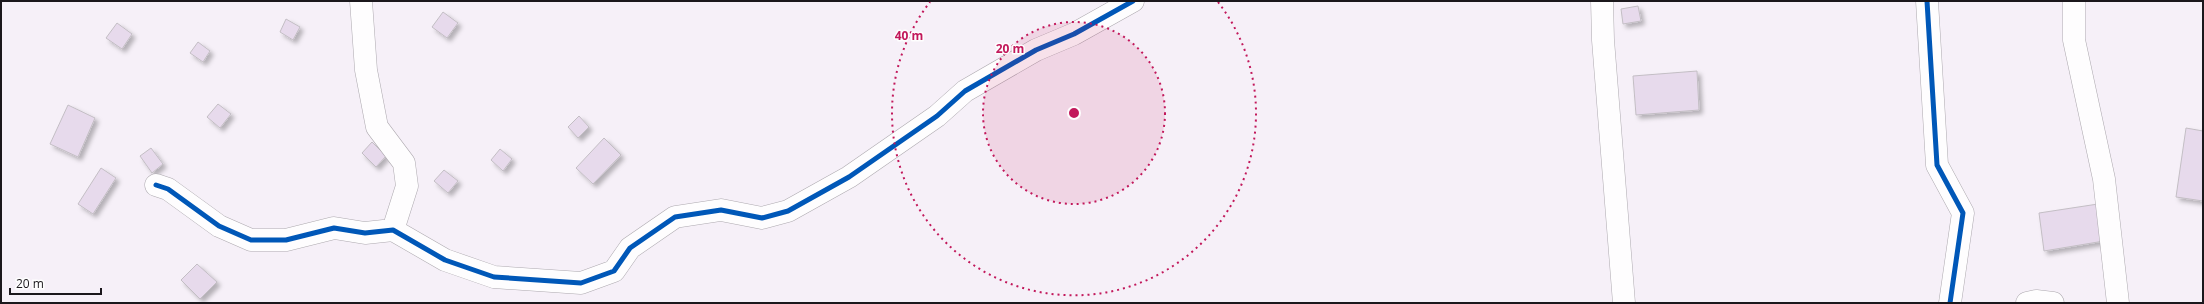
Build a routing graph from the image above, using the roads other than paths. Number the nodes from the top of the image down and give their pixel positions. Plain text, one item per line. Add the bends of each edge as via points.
1 (360, 1) edge
2 (1133, 1) edge
3 (1602, 1) edge
4 (1927, 1) edge
5 (2074, 1) edge
6 (156, 185) dead end
7 (393, 230) junction
8 (1624, 303) edge
9 (1950, 303) edge
10 (2027, 303) edge
11 (2053, 303) edge
12 (2118, 303) edge

1 - 7 street via 366,70 377,127 404,163 407,186
2 - 7 street via 1074,34 1036,50 965,91 937,116 849,177 788,211 762,218 721,210 675,217 630,248 614,271 581,284 494,277 445,260
3 - 8 street
4 - 9 street via 1937,165 1964,213
5 - 12 street via 2074,40 2104,178
6 - 7 street via 168,189 220,226 252,240 286,240 334,228 365,232
10 - 11 street

